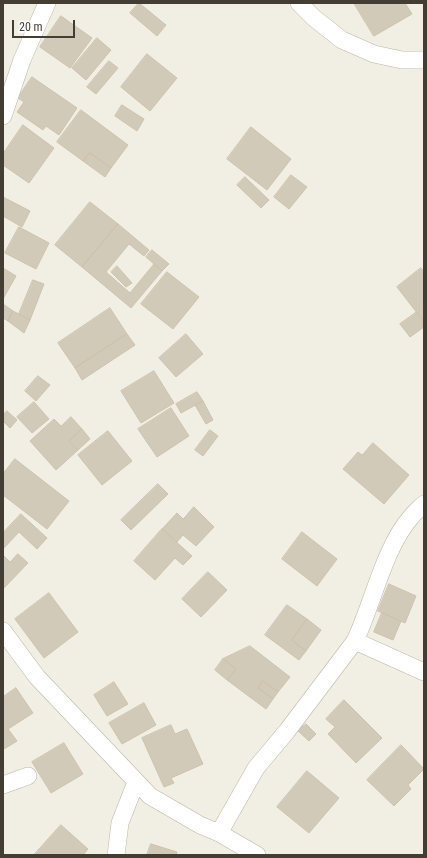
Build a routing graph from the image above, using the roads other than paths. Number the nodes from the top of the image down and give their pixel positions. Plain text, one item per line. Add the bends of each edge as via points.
1 (47, 3) edge
2 (299, 3) edge
3 (424, 60) edge
4 (3, 116) edge
5 (424, 504) edge
6 (3, 631) edge
7 (355, 641) junction
8 (424, 672) edge
9 (28, 776) dead end
10 (136, 782) junction
11 (3, 785) edge
12 (219, 833) junction
13 (116, 855) edge
14 (257, 855) edge

1 - 4 street via 22,60
2 - 3 street via 342,40 374,54 402,60
5 - 7 street via 410,517 400,532
6 - 10 street via 37,676
7 - 8 street
7 - 12 street via 256,768
9 - 11 street
10 - 12 street via 150,796
10 - 13 street via 120,823
12 - 14 street

